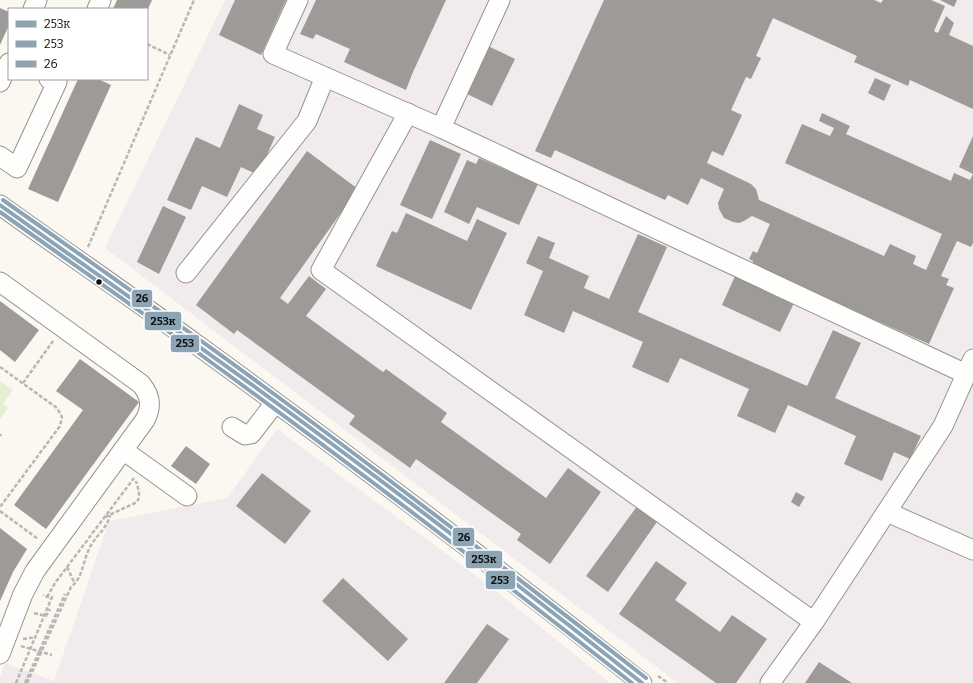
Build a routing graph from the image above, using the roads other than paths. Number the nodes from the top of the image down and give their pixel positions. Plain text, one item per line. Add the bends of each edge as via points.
1 (298, 0) edge
2 (500, 0) edge
3 (8, 65) edge
4 (325, 77) junction
5 (52, 80) edge
6 (0, 82) edge
7 (408, 113) junction
8 (441, 128) junction
9 (0, 156) edge
10 (0, 205) edge
11 (186, 273) dead end
12 (0, 282) edge
13 (970, 366) edge
14 (275, 402) junction
15 (232, 427) dead end
16 (124, 450) junction
17 (187, 496) dead end
18 (887, 512) junction
19 (973, 550) edge
20 (814, 622) junction
21 (2, 648) edge
22 (642, 683) edge
23 (770, 683) edge

1 - 4 street via 274,54
2 - 8 street
3 - 6 street
4 - 7 street
4 - 11 street via 307,121
5 - 9 street via 57,82 17,168
7 - 8 street
7 - 20 street via 321,270
8 - 13 street
10 - 14 street
12 - 16 street via 141,384 150,399 149,413
13 - 18 street via 943,426
14 - 15 street via 251,434 245,435
14 - 22 street via 510,579
16 - 17 street
16 - 21 street via 35,571
18 - 19 street
18 - 20 street
20 - 23 street

